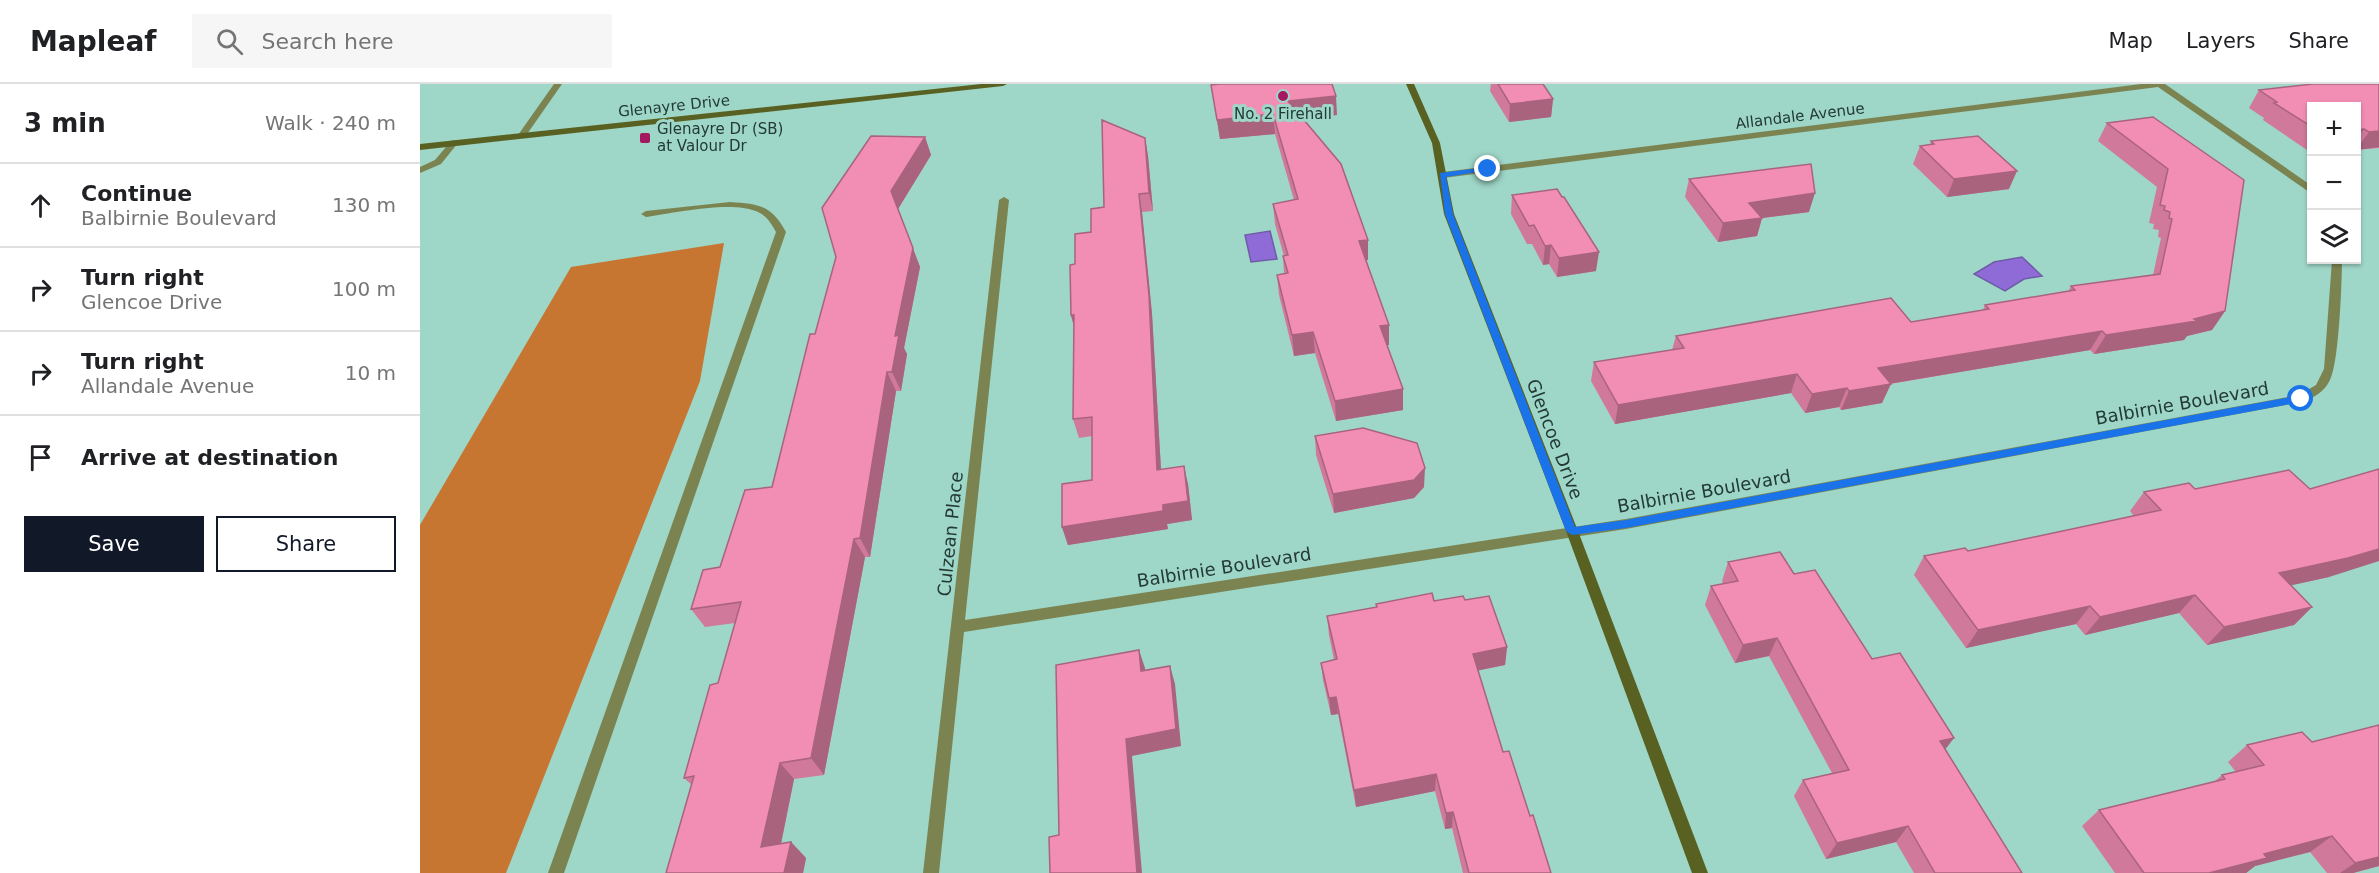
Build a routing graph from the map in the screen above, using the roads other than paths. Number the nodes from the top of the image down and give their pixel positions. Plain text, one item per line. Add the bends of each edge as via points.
1 (558, 84) edge
2 (1003, 84) edge
3 (1410, 84) edge
4 (2160, 84) edge
5 (522, 135) junction
6 (454, 143) junction
7 (420, 147) edge
8 (420, 170) edge
9 (1443, 175) junction
10 (2307, 187) edge
11 (1004, 200) dead end
12 (646, 214) dead end
13 (2337, 264) edge
14 (1572, 531) junction
15 (959, 627) junction
16 (556, 873) edge
17 (931, 873) edge
18 (1700, 873) edge

1 - 5 street
2 - 5 street, Glenayre Drive
3 - 9 street, Glencoe Drive via 1436,142
4 - 9 street, Allandale Avenue
4 - 10 street
5 - 6 street, Glenayre Drive
6 - 7 street, Glenayre Drive
6 - 8 street via 438,162
9 - 14 street, Glencoe Drive via 1449,214
11 - 15 street, Culzean Place
12 - 16 street via 731,204 758,208 771,215 781,232
13 - 14 street, Balbirnie Boulevard via 2329,369 2324,384 2301,399
14 - 15 street, Balbirnie Boulevard
14 - 18 street, Glencoe Drive
15 - 17 street, Culzean Place

